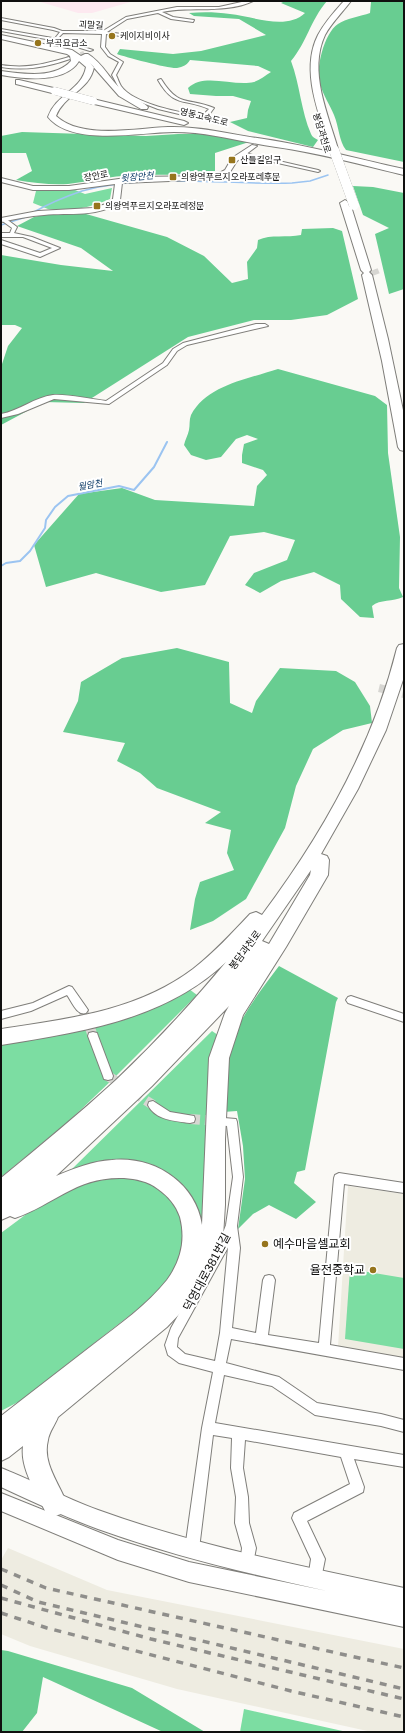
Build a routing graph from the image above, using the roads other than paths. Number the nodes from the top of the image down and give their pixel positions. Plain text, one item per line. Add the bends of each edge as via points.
1 (251, 1) edge
2 (352, 1) edge
3 (345, 2) edge
4 (159, 12) junction
5 (1, 19) edge
6 (193, 22) dead end
7 (1, 30) edge
8 (62, 32) junction
9 (103, 34) junction
10 (1, 36) edge
11 (142, 38) dead end
12 (58, 40) junction
13 (103, 47) junction
14 (91, 50) junction
15 (75, 54) junction
16 (1, 66) edge
17 (1, 75) edge
18 (160, 80) dead end
19 (94, 99) junction
20 (129, 117) dead end
21 (176, 118) junction
22 (126, 125) dead end
23 (278, 145) junction
24 (254, 146) dead end
25 (330, 148) junction
26 (244, 154) junction
27 (404, 169) edge
28 (318, 171) dead end
29 (404, 172) edge
30 (1, 180) edge
31 (119, 184) junction
32 (6, 221) edge
33 (12, 233) junction
34 (1, 235) edge
35 (1, 242) edge
36 (370, 273) junction
37 (265, 326) dead end
38 (404, 393) edge
39 (1, 416) edge
40 (404, 447) edge
41 (404, 648) edge
42 (404, 687) edge
43 (316, 858) junction
44 (351, 1000) dead end
45 (83, 1010) tunnel mouth
46 (1, 1015) edge
47 (404, 1018) edge
48 (93, 1036) tunnel mouth
49 (1, 1037) edge
50 (108, 1076) tunnel mouth
51 (153, 1105) tunnel mouth
52 (190, 1119) tunnel mouth
53 (224, 1122) dead end
54 (404, 1188) edge
55 (1, 1191) edge
56 (1, 1211) edge
57 (1, 1216) edge
58 (232, 1225) junction
59 (269, 1280) dead end
60 (226, 1333) junction
61 (261, 1340) junction
62 (324, 1350) junction
63 (404, 1364) edge
64 (220, 1367) junction
65 (54, 1406) junction
66 (29, 1409) junction
67 (1, 1421) edge
68 (404, 1426) edge
69 (208, 1428) junction
70 (1, 1431) edge
71 (239, 1433) junction
72 (1, 1449) edge
73 (345, 1451) junction
74 (404, 1461) edge
75 (1, 1477) edge
76 (1, 1502) edge
77 (55, 1504) junction
78 (192, 1549) junction
79 (247, 1564) junction
80 (316, 1579) junction
81 (404, 1598) edge
82 (404, 1618) edge

1 - 4 street via 219,8 177,8
2 - 3 highway
3 - 25 highway, 봉담과천로 via 323,31 314,59 316,86
3 - 25 highway, 봉담과천로 via 326,16 318,27 309,52 307,70 309,86
4 - 6 street via 172,18
4 - 9 street via 126,18
5 - 8 street, 괴말길
7 - 12 street
8 - 9 street, 괴말길
8 - 12 street
9 - 11 street, 괴말길
9 - 13 street
10 - 15 highway via 42,40 65,46
12 - 14 street
13 - 14 street
13 - 18 street via 109,55 121,62 114,75 122,90 160,109 203,118 212,109 180,101 166,91
14 - 15 street
15 - 16 street via 41,68
15 - 17 highway via 75,61 69,68 59,72 32,76
15 - 21 highway via 93,60 114,87 129,99
15 - 22 highway via 93,66 92,78 60,107 55,116 66,125 87,130 111,130
15 - 23 highway via 85,61 90,67 90,72 88,78 53,111 52,117 64,126 100,132 196,130
17 - 19 highway, 영동고속도로, bridge
19 - 20 highway
19 - 21 highway, 영동고속도로
19 - 23 highway, 영동고속도로
21 - 27 highway, 영동고속도로
23 - 29 highway, 영동고속도로
24 - 26 street, 장안로
25 - 36 highway, 봉담과천로, bridge
26 - 28 street
26 - 31 street, 장안로 via 233,162 228,171 215,178 146,178
30 - 31 street, 장안로 via 45,188
31 - 32 street via 116,200 104,207 80,212 40,213
32 - 33 street via 15,228
33 - 34 street
33 - 35 street via 57,248 40,255
36 - 38 highway, 봉담과천로 via 386,311
36 - 40 highway, 봉담과천로
37 - 39 street via 185,344 175,350 165,364 107,403 54,397 17,413
41 - 43 highway, 봉담과천로 via 390,701 364,763
42 - 43 highway, 봉담과천로 via 371,770 341,829
43 - 49 highway via 298,868 258,917 223,953 190,981 155,1001 117,1016
43 - 55 highway, 봉담과천로 via 214,990 138,1071 60,1142
43 - 56 highway, 봉담과천로 via 246,973 196,1030 120,1107
43 - 65 highway via 319,875 234,1013 219,1058 212,1237 199,1269 179,1299 158,1320
44 - 47 street
45 - 46 street via 69,990 19,1012
48 - 50 street
51 - 52 street via 168,1116
53 - 58 street, 덕영대로381번길 via 232,1122 238,1178
54 - 62 street via 339,1178
57 - 66 highway via 69,1179 94,1170 117,1168 139,1170 161,1178 175,1190 185,1204 192,1223 192,1252 183,1276 169,1295
58 - 60 street via 234,1248
58 - 64 street, 덕영대로381번길 via 171,1341 170,1349 182,1359
59 - 61 street
60 - 61 street
60 - 64 street
61 - 62 street
62 - 63 street
64 - 68 street, 덕영대로381번길 via 275,1381 315,1409
64 - 69 street
65 - 72 highway
65 - 77 highway via 39,1428 34,1445 35,1462
66 - 67 highway
66 - 70 highway
69 - 71 street
69 - 78 street
71 - 73 street
71 - 79 street via 237,1468 242,1497 242,1523 249,1548
73 - 74 street
73 - 80 street via 358,1487 299,1518 318,1559
75 - 77 street
76 - 82 street via 118,1550 189,1572
77 - 78 street via 119,1528
78 - 79 street
79 - 80 street
80 - 81 street

